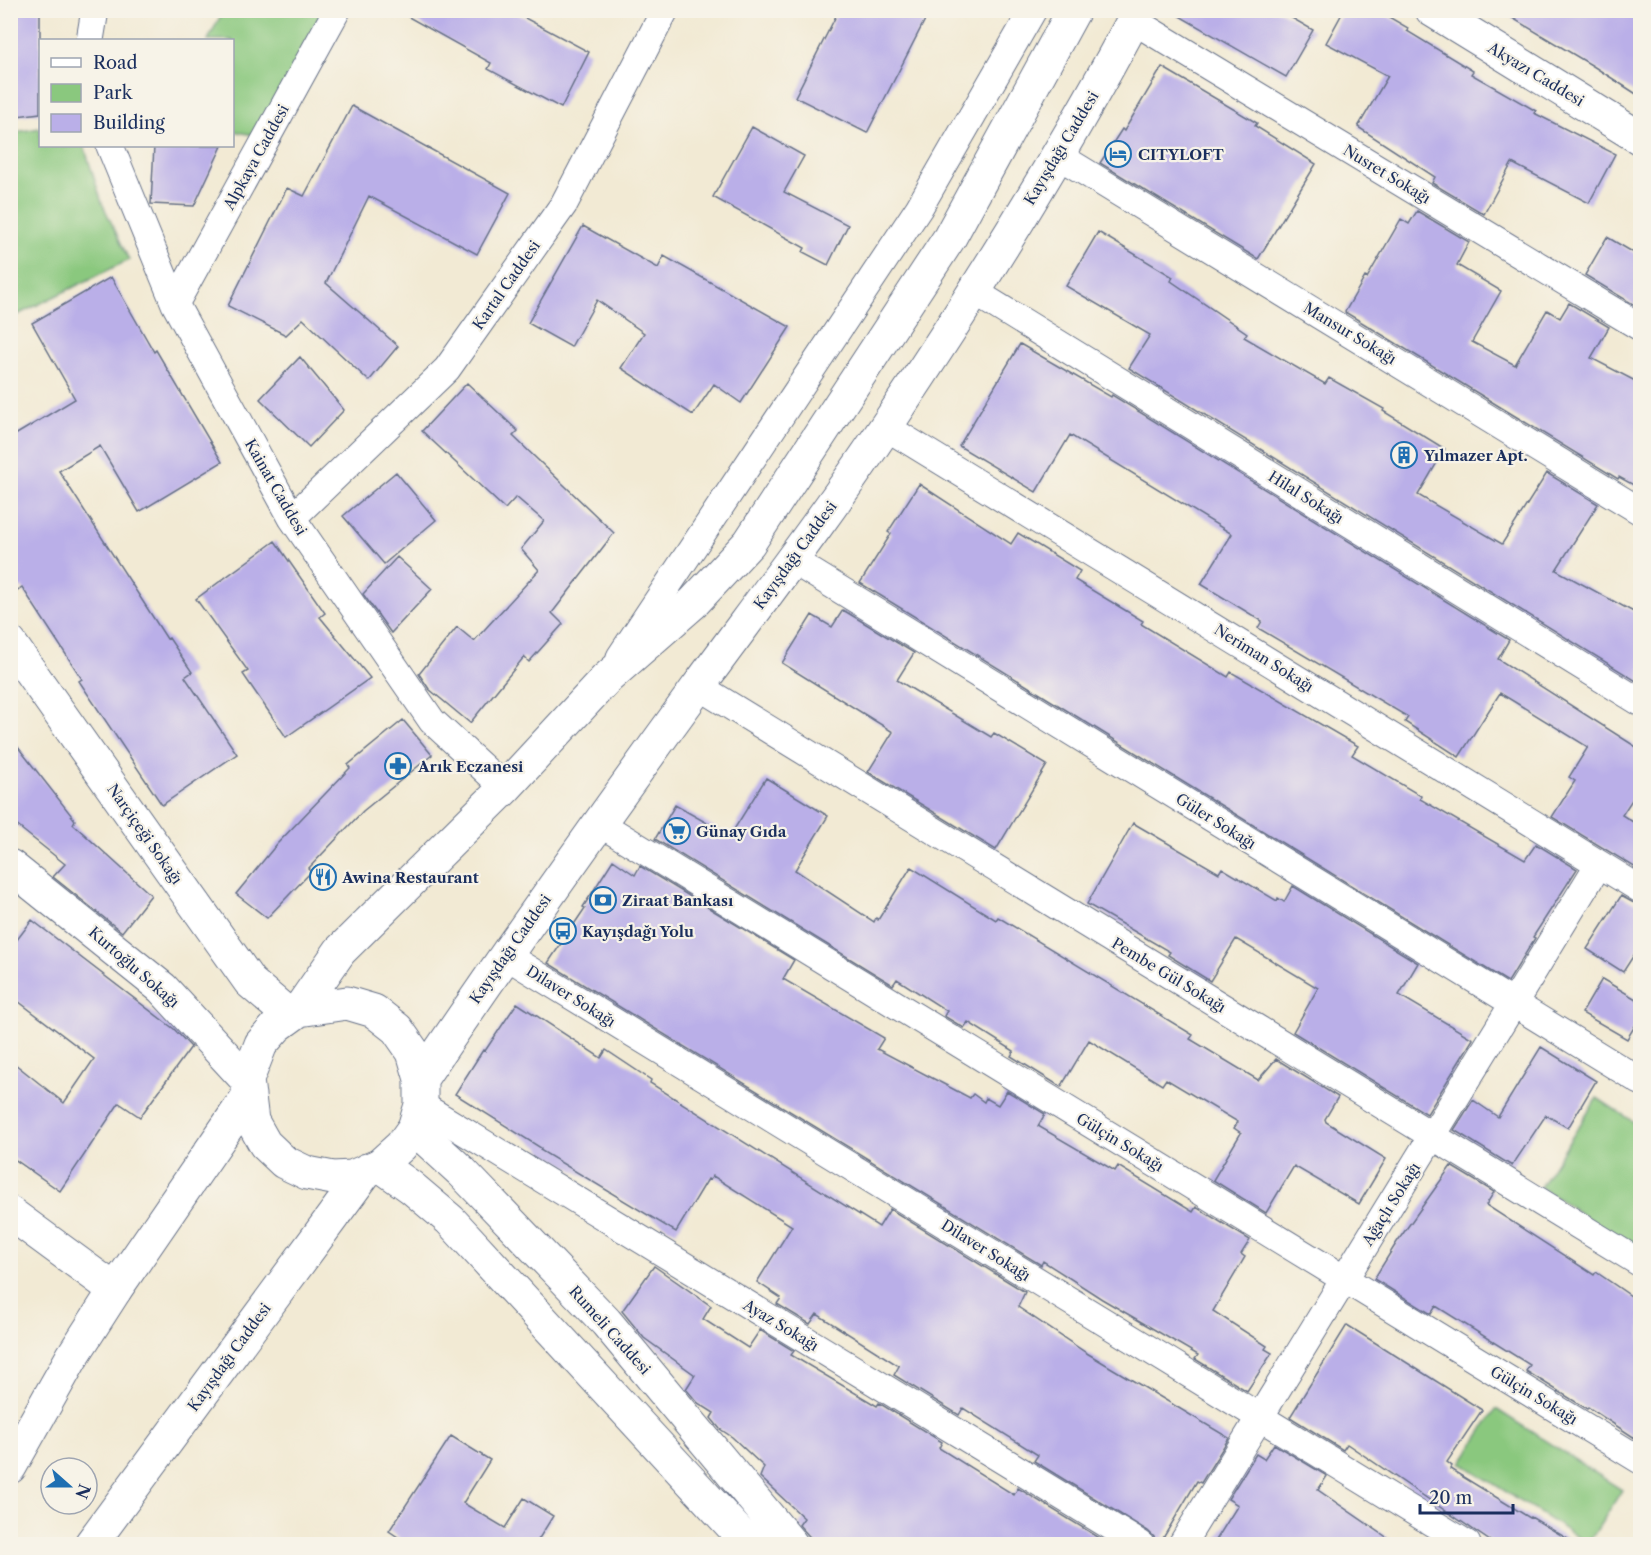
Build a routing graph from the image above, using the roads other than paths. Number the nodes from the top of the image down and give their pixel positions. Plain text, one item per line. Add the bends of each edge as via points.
1 (95, 10) edge
2 (337, 10) edge
3 (665, 10) edge
4 (1033, 10) edge
5 (1074, 10) edge
6 (1432, 10) edge
7 (1137, 16) edge
8 (90, 39) edge
9 (1641, 138) edge
10 (110, 147) edge
11 (1059, 156) junction
12 (973, 291) junction
13 (175, 304) junction
14 (1641, 327) edge
15 (886, 427) junction
16 (1641, 511) edge
17 (292, 518) junction
18 (792, 560) junction
19 (10, 643) edge
20 (606, 679) junction
21 (698, 686) junction
22 (1641, 702) edge
23 (505, 788) junction
24 (599, 823) junction
25 (1599, 864) junction
26 (10, 866) edge
27 (1641, 890) edge
28 (505, 955) junction
29 (1514, 1003) junction
30 (294, 1013) junction
31 (1641, 1081) edge
32 (248, 1088) junction
33 (419, 1104) junction
34 (1432, 1136) junction
35 (373, 1167) junction
36 (10, 1213) edge
37 (1641, 1263) edge
38 (1345, 1279) junction
39 (115, 1290) junction
40 (1260, 1418) junction
41 (1641, 1460) edge
42 (10, 1467) edge
43 (91, 1545) edge
44 (749, 1545) edge
45 (791, 1545) edge
46 (1140, 1545) edge
47 (1182, 1545) edge
48 (1467, 1545) edge

1 - 8 street
2 - 13 street, Alpkaya Caddesi
3 - 17 street, Kartal Caddesi via 564,204 447,369
4 - 20 street via 920,208
5 - 20 main road via 950,237 749,543 693,603
6 - 9 main road, Akyazı Caddesi
7 - 11 main road, Kayışdağı Caddesi
7 - 14 street, Nusret Sokağı
10 - 13 street, Kainat Caddesi
11 - 12 main road, Kayışdağı Caddesi
11 - 16 street, Mansur Sokağı
12 - 15 main road, Kayışdağı Caddesi
12 - 22 street, Hilal Sokağı
13 - 17 street, Kainat Caddesi
15 - 18 main road, Kayışdağı Caddesi
15 - 25 street, Neriman Sokağı
17 - 23 street, Kainat Caddesi via 432,721
18 - 21 main road, Kayışdağı Caddesi
18 - 29 street, Güler Sokağı
19 - 30 main road, Narçiçeği Sokağı via 250,982
20 - 23 main road
21 - 24 main road, Kayışdağı Caddesi
21 - 34 street, Pembe Gül Sokağı
23 - 30 main road via 340,951
24 - 28 main road, Kayışdağı Caddesi
24 - 38 street, Gülçin Sokağı
25 - 27 street, Neriman Sokağı
25 - 29 street, Ağaçlı Sokağı
26 - 32 main road, Kurtoğlu Sokağı via 162,988
28 - 33 main road, Kayışdağı Caddesi
28 - 40 street, Dilaver Sokağı
29 - 31 street, Güler Sokağı
29 - 34 street, Ağaçlı Sokağı
30 - 32 main road via 261,1044
30 - 33 main road via 347,1003 374,1011 397,1029 413,1052
32 - 35 main road, Kayışdağı Caddesi via 252,1121 265,1144 284,1162 307,1173 333,1178 352,1177
32 - 39 main road
33 - 35 main road, Kayışdağı Caddesi via 401,1146
33 - 45 main road, Rumeli Caddesi via 462,1172 606,1322
33 - 46 street, Ayaz Sokağı
34 - 37 street, Pembe Gül Sokağı
34 - 38 street, Ağaçlı Sokağı
35 - 43 main road, Kayışdağı Caddesi
35 - 44 main road via 411,1187 450,1220
36 - 39 main road
38 - 40 street, Ağaçlı Sokağı
38 - 41 street, Gülçin Sokağı
39 - 42 main road
40 - 47 street, Ağaçlı Sokağı
40 - 48 street, Dilaver Sokağı

